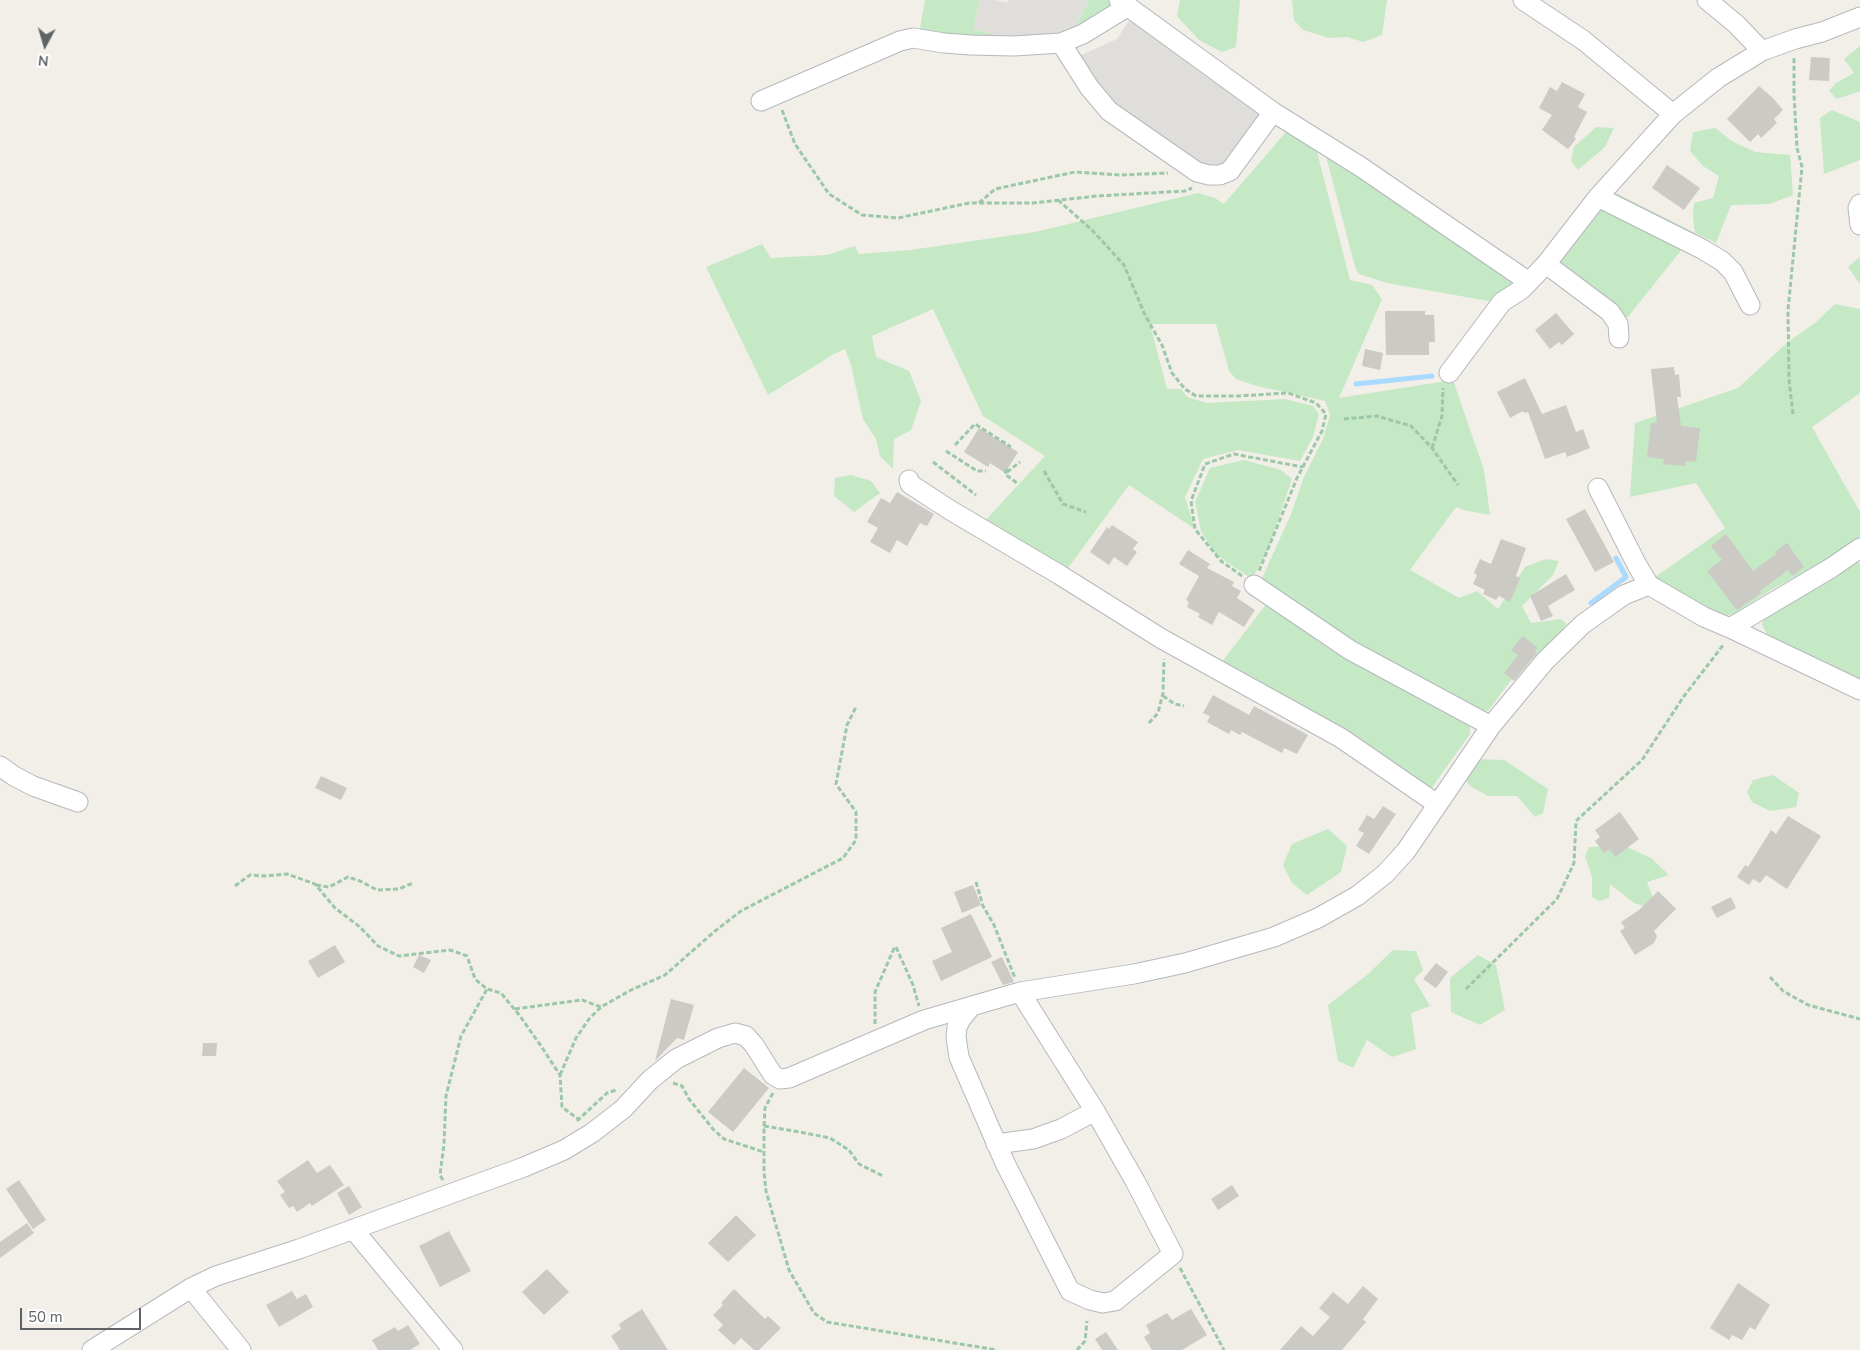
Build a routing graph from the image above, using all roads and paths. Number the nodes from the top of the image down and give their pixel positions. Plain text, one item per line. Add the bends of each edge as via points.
1 (1523, 0) edge
2 (1707, 0) edge
3 (1123, 3) edge
4 (1860, 17) edge
5 (1795, 39) junction
6 (1061, 43) junction
7 (1762, 51) junction
8 (769, 98) joint
9 (1272, 112) junction
10 (1672, 114) junction
11 (1168, 173) dead end
12 (1194, 187) dead end
13 (1598, 197) junction
14 (1058, 200) junction
15 (979, 203) junction
16 (1860, 204) edge
17 (1860, 225) edge
18 (1546, 264) junction
19 (1529, 282) junction
20 (1750, 305) dead end
21 (1619, 338) dead end
22 (1449, 373) joint
23 (1793, 414) dead end
24 (1344, 419) dead end
25 (955, 445) dead end
26 (1011, 447) dead end
27 (1432, 448) junction
28 (946, 451) dead end
29 (933, 462) dead end
30 (1020, 462) dead end
31 (1303, 467) junction
32 (1007, 469) dead end
33 (986, 471) dead end
34 (1044, 471) dead end
35 (1005, 474) junction
36 (910, 480) dead end
37 (1017, 483) dead end
38 (1458, 485) dead end
39 (1598, 488) dead end
40 (976, 495) dead end
41 (1086, 512) dead end
42 (1860, 548) edge
43 (1254, 585) junction
44 (1649, 585) junction
45 (1730, 628) junction
46 (1162, 638) junction
47 (1860, 690) edge
48 (1163, 696) junction
49 (1184, 706) dead end
50 (856, 707) dead end
51 (1149, 723) dead end
52 (1492, 726) junction
53 (0, 766) edge
54 (78, 802) dead end
55 (1437, 804) junction
56 (976, 882) dead end
57 (413, 883) dead end
58 (315, 884) junction
59 (235, 886) dead end
60 (1770, 977) dead end
61 (487, 989) junction
62 (1466, 989) dead end
63 (1020, 992) junction
64 (601, 1007) junction
65 (970, 1008) junction
66 (515, 1009) junction
67 (1860, 1019) edge
68 (924, 1020) junction
69 (876, 1039) junction
70 (560, 1075) junction
71 (780, 1079) junction
72 (650, 1080) junction
73 (1095, 1111) junction
74 (578, 1119) dead end
75 (764, 1126) junction
76 (996, 1144) junction
77 (764, 1152) junction
78 (883, 1176) dead end
79 (451, 1194) junction
80 (353, 1230) junction
81 (1173, 1254) junction
82 (191, 1288) junction
83 (1087, 1321) dead end
84 (92, 1350) edge
85 (241, 1350) edge
86 (453, 1350) edge
87 (997, 1350) edge
88 (1077, 1350) edge
89 (1224, 1350) edge

1 - 10 street via 1582,40
2 - 7 street
3 - 6 street via 1083,34
3 - 9 street
4 - 5 street
5 - 7 street
5 - 23 path via 1794,95 1802,167 1788,310 1788,380
6 - 8 street via 971,45 913,38
6 - 9 street via 1089,87 1110,111 1197,172 1220,175 1230,171
7 - 10 street via 1718,78
8 - 15 path via 829,194 862,214 898,218
9 - 19 street via 1361,167
10 - 13 street
11 - 15 path via 1121,175 1075,172 995,189
12 - 14 path via 1185,191
13 - 18 street
13 - 20 street via 1722,261 1733,272
14 - 15 path
14 - 31 path via 1124,265 1172,373 1185,389 1196,396 1288,393 1316,402 1326,414 1322,431
16 - 17 street
18 - 19 street
18 - 21 street via 1610,312 1618,324
19 - 22 street via 1502,302
22 - 27 path via 1443,390 1442,416
24 - 27 path via 1377,416 1411,426
25 - 26 path via 975,424
27 - 38 path
28 - 33 path via 977,471
29 - 40 path
30 - 35 path
31 - 43 path
31 - 43 path via 1234,454 1205,464 1191,501 1195,530 1221,561
32 - 35 path
34 - 41 path via 1063,504
35 - 37 path
36 - 46 street via 910,484 928,496
39 - 44 street
42 - 45 street
43 - 52 street via 1350,650
44 - 45 street
44 - 52 street via 1624,595 1584,624 1545,661
45 - 47 street
45 - 62 path via 1730,637 1684,696 1642,760 1576,821 1574,863 1557,899
46 - 48 path
46 - 55 street via 1341,738
48 - 49 path
48 - 51 path via 1158,713
50 - 64 path via 847,725 836,784 856,812 856,840 843,858 741,912 665,975
52 - 55 street
53 - 54 street via 27,782
55 - 63 street via 1406,851 1385,874 1357,896 1318,918 1274,937 1185,963
56 - 63 path
57 - 58 path via 398,889 377,890 348,877 329,888
58 - 59 path via 287,874 250,875
58 - 61 path via 335,908 378,946 399,956 450,950 467,956 475,979
60 - 67 path via 1783,991 1808,1005
61 - 66 path via 501,993
61 - 79 path via 460,1036 446,1096 440,1174
63 - 65 street
63 - 73 street
64 - 66 path via 582,1000
64 - 70 path via 576,1038
65 - 68 street
65 - 76 street via 957,1027 959,1057
66 - 70 path
68 - 69 street
68 - 69 path via 896,946 875,992
69 - 71 street via 789,1078
70 - 74 path via 562,1107
71 - 72 street via 773,1075 746,1036 734,1034 718,1038 676,1059
71 - 75 path via 766,1108
72 - 77 path via 666,1080 682,1086 689,1099 724,1139
72 - 79 street via 623,1109 592,1134 531,1165
73 - 76 street via 1061,1130 1033,1139
73 - 81 street
75 - 77 path
75 - 78 path via 830,1138 849,1150 859,1164
76 - 81 street via 1070,1291 1103,1303 1115,1301
77 - 87 path via 766,1191 789,1270 814,1313 827,1322
79 - 80 street
80 - 82 street via 233,1270
80 - 86 street
81 - 89 path
82 - 84 street
82 - 85 street
83 - 88 path via 1085,1341

